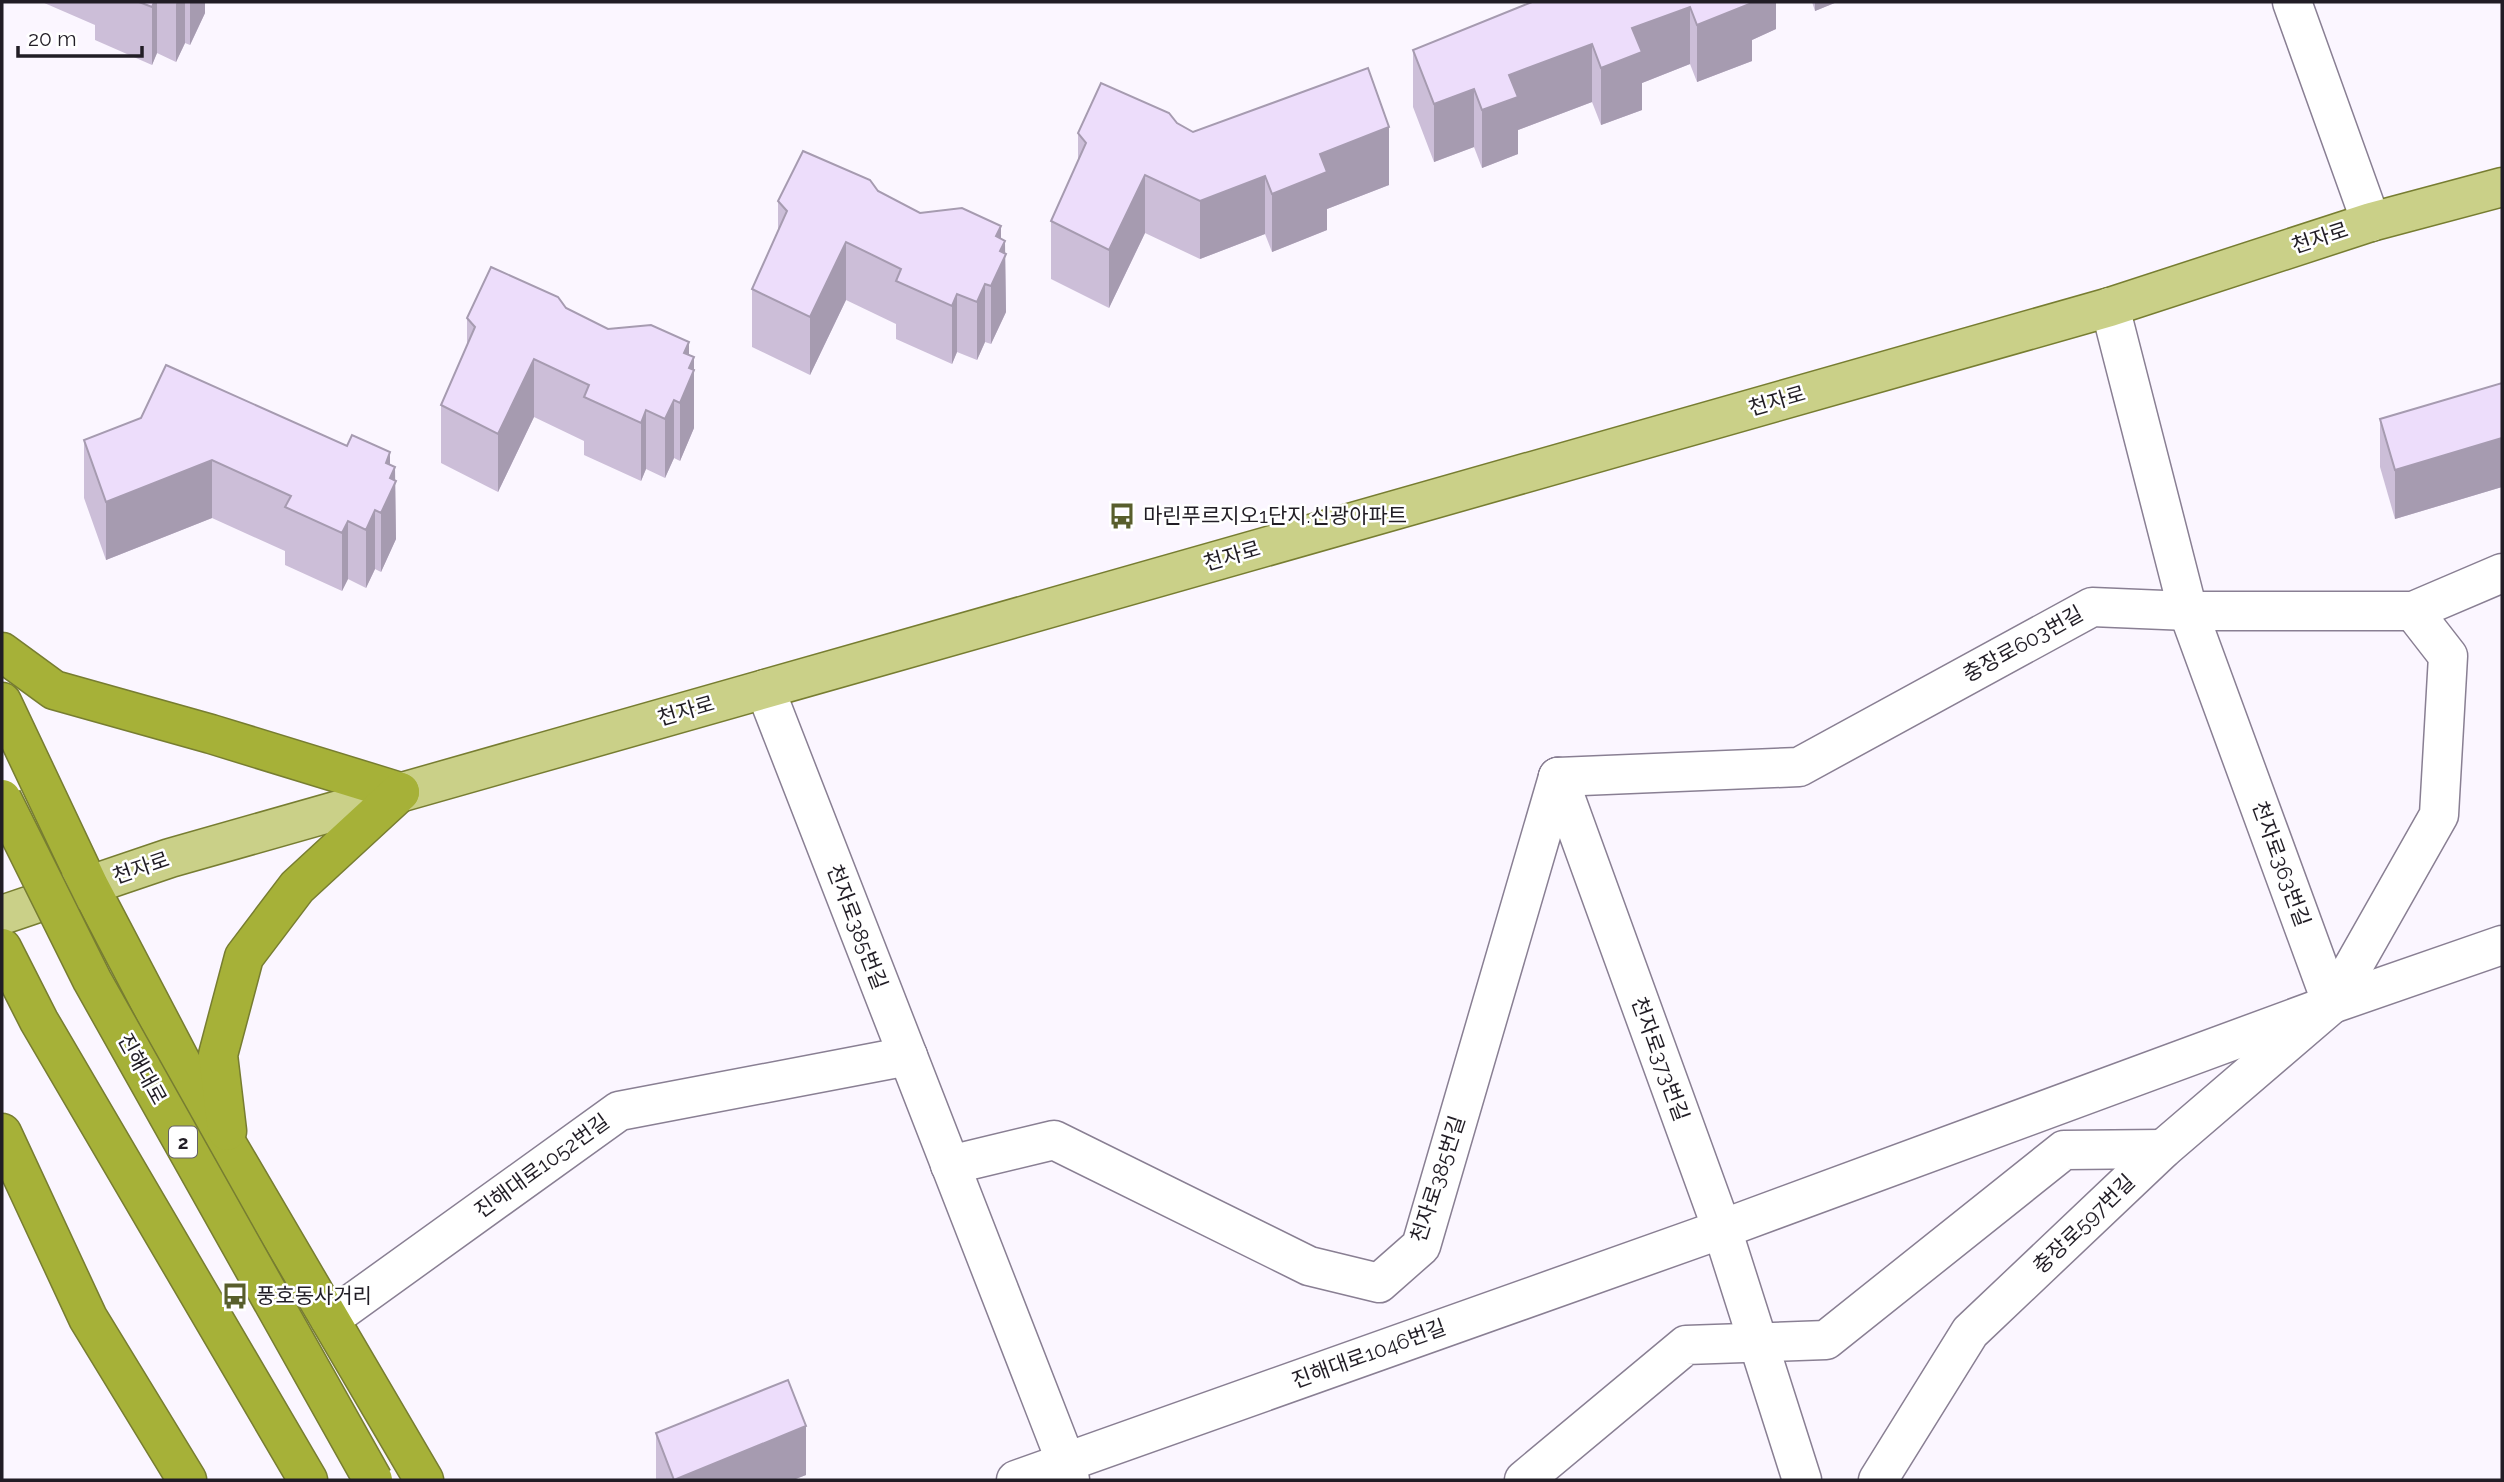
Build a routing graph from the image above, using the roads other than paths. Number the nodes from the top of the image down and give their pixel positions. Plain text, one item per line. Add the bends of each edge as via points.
1 (2292, 2) edge
2 (2502, 187) edge
3 (2371, 222) junction
4 (2110, 307) junction
5 (2502, 573) edge
6 (2188, 611) junction
7 (2413, 611) junction
8 (2, 652) edge
9 (765, 689) junction
10 (2, 702) edge
11 (1558, 777) junction
12 (400, 792) junction
13 (2, 799) edge
14 (89, 886) junction
15 (2, 915) edge
16 (2502, 945) edge
17 (2, 948) edge
18 (2332, 1004) junction
19 (908, 1056) junction
20 (2, 1133) edge
21 (228, 1147) junction
22 (2163, 1149) junction
23 (950, 1165) junction
24 (2, 1171) edge
25 (32, 1200) junction
26 (1722, 1229) junction
27 (330, 1319) junction
28 (1758, 1343) junction
29 (1068, 1471) edge
30 (187, 1480) edge
31 (308, 1480) edge
32 (373, 1480) edge
33 (424, 1480) edge
34 (1016, 1480) edge
35 (1524, 1480) edge
36 (1802, 1480) edge
37 (1878, 1480) edge

1 - 3 street
2 - 3 main road, 천자로
3 - 4 main road, 천자로
4 - 6 street, 천자로363번길
4 - 9 main road, 천자로
5 - 7 street, 충장로603번길
6 - 7 street, 충장로603번길
6 - 11 street, 충장로603번길 via 2092,607 1798,767
6 - 18 street, 천자로363번길
7 - 18 street via 2448,656 2439,815
8 - 12 highway via 54,690
9 - 12 main road, 천자로
9 - 19 street, 천자로385번길
10 - 14 highway
11 - 23 street, 천자로385번길 via 1420,1246 1378,1283 1309,1266 1054,1140
11 - 26 street, 천자로373번길
12 - 14 main road, 천자로
12 - 21 highway via 297,887 244,957 218,1055
13 - 32 highway, 진해대로 / 2, bridge via 92,980
14 - 15 main road, 천자로
14 - 21 highway
16 - 18 street, 충장로597번길
17 - 31 highway
18 - 22 street, 충장로597번길
18 - 26 street, 충장로597번길
19 - 23 street, 천자로385번길
19 - 27 street, 진해대로1052번길 via 619,1111
20 - 25 highway
21 - 27 highway
22 - 28 street via 2064,1150 1826,1340
22 - 37 street, 충장로597번길 via 1970,1332
23 - 29 street, 천자로385번길
24 - 25 highway
25 - 30 highway via 88,1318
26 - 28 street, 천자로373번길
26 - 29 street, 진해대로1046번길
27 - 33 highway
28 - 35 street via 1686,1345
28 - 36 street, 천자로373번길
29 - 34 street, 진해대로1046번길

